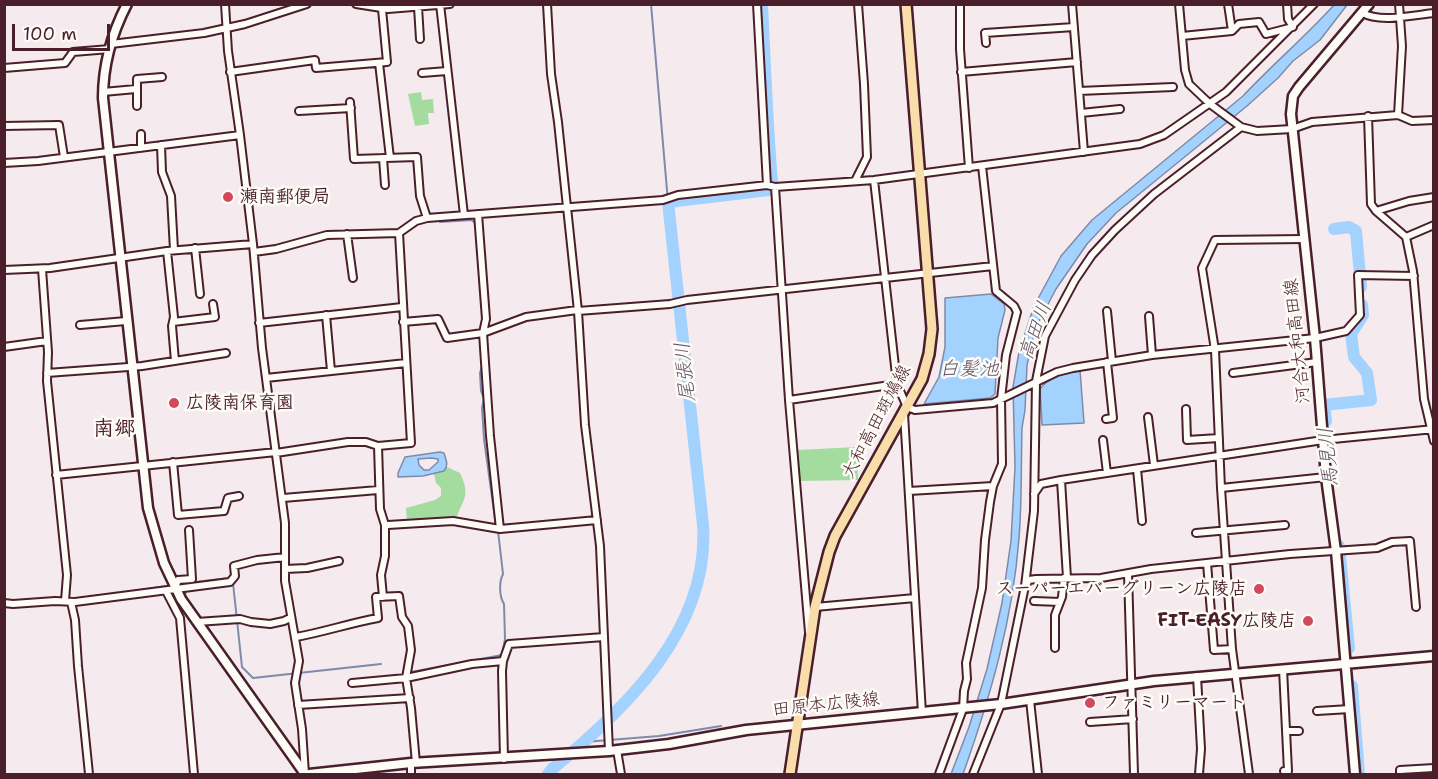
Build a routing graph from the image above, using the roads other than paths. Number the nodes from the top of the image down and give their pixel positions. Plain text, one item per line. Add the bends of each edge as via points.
1 (127, 4) edge
2 (225, 4) edge
3 (307, 4) edge
4 (356, 4) edge
5 (450, 4) edge
6 (547, 4) edge
7 (757, 4) edge
8 (858, 4) edge
9 (906, 4) edge
10 (960, 4) edge
11 (1072, 4) edge
12 (1179, 4) edge
13 (1228, 4) edge
14 (1287, 4) edge
15 (1314, 4) edge
16 (1370, 4) edge
17 (1399, 4) edge
18 (440, 5) edge
19 (418, 7) junction
20 (382, 9) junction
21 (1363, 13) junction
22 (1434, 13) edge
23 (1399, 16) junction
24 (1074, 27) junction
25 (1293, 27) junction
26 (226, 28) junction
27 (1232, 31) junction
28 (1182, 36) junction
29 (420, 39) dead end
30 (986, 43) dead end
31 (111, 46) junction
32 (1077, 62) junction
33 (379, 63) junction
34 (4, 68) edge
35 (447, 71) junction
36 (230, 72) junction
37 (961, 72) junction
38 (422, 73) dead end
39 (162, 77) dead end
40 (1173, 87) dead end
41 (136, 89) junction
42 (1079, 91) junction
43 (103, 92) junction
44 (137, 105) dead end
45 (1212, 105) junction
46 (1120, 109) dead end
47 (299, 111) dead end
48 (1081, 113) junction
49 (1398, 115) junction
50 (1368, 116) junction
51 (1434, 120) edge
52 (4, 126) edge
53 (1239, 126) junction
54 (1292, 129) junction
55 (141, 134) dead end
56 (240, 135) junction
57 (161, 145) junction
58 (141, 148) junction
59 (108, 152) junction
60 (1084, 152) junction
61 (64, 157) junction
62 (386, 158) junction
63 (4, 163) edge
64 (982, 166) junction
65 (969, 168) junction
66 (920, 174) junction
67 (874, 180) junction
68 (855, 181) junction
69 (385, 185) dead end
70 (770, 186) junction
71 (1434, 196) edge
72 (566, 208) junction
73 (1376, 211) junction
74 (478, 214) junction
75 (464, 215) junction
76 (427, 218) junction
77 (1434, 225) edge
78 (399, 233) junction
79 (347, 234) junction
80 (1406, 237) junction
81 (1304, 239) junction
82 (253, 244) junction
83 (195, 248) junction
84 (170, 250) junction
85 (254, 252) junction
86 (120, 258) junction
87 (993, 266) junction
88 (42, 269) junction
89 (4, 270) edge
90 (928, 274) junction
91 (1414, 276) junction
92 (353, 278) dead end
93 (885, 278) junction
94 (781, 290) junction
95 (200, 294) dead end
96 (213, 304) dead end
97 (402, 307) junction
98 (578, 310) junction
99 (1107, 311) dead end
100 (326, 315) junction
101 (1149, 316) dead end
102 (126, 321) junction
103 (173, 322) junction
104 (404, 322) junction
105 (259, 323) junction
106 (80, 325) dead end
107 (483, 333) junction
108 (1315, 338) junction
109 (47, 341) junction
110 (4, 347) edge
111 (1215, 350) junction
112 (226, 353) dead end
113 (1152, 355) junction
114 (175, 361) junction
115 (1110, 362) junction
116 (1317, 362) junction
117 (406, 363) junction
118 (131, 368) junction
119 (331, 371) junction
120 (47, 373) junction
121 (1233, 373) dead end
122 (266, 378) junction
123 (1033, 383) junction
124 (897, 384) junction
125 (1004, 398) junction
126 (789, 400) junction
127 (1186, 409) dead end
128 (905, 410) junction
129 (1149, 417) dead end
130 (1106, 419) dead end
131 (1433, 430) edge
132 (1219, 438) junction
133 (1102, 440) dead end
134 (1327, 440) junction
135 (1434, 441) edge
136 (378, 446) junction
137 (276, 453) junction
138 (1220, 457) junction
139 (172, 462) junction
140 (142, 465) junction
141 (1154, 465) junction
142 (1137, 469) junction
143 (1107, 473) junction
144 (56, 475) junction
145 (1326, 477) junction
146 (1061, 480) junction
147 (993, 486) junction
148 (1221, 488) junction
149 (378, 490) junction
150 (909, 491) junction
151 (1034, 494) junction
152 (240, 496) dead end
153 (283, 498) junction
154 (597, 520) junction
155 (1142, 521) dead end
156 (388, 525) dead end
157 (1285, 525) dead end
158 (500, 529) junction
159 (189, 530) dead end
160 (1225, 530) junction
161 (1196, 533) dead end
162 (1339, 551) junction
163 (285, 557) junction
164 (339, 561) dead end
165 (1227, 562) junction
166 (1207, 563) junction
167 (285, 570) junction
168 (1128, 574) junction
169 (1065, 578) junction
170 (1025, 585) junction
171 (177, 589) junction
172 (383, 597) junction
173 (915, 598) junction
174 (67, 600) junction
175 (1034, 601) dead end
176 (1060, 602) junction
177 (4, 603) edge
178 (815, 606) junction
179 (1416, 607) dead end
180 (290, 618) junction
181 (197, 622) junction
182 (604, 637) junction
183 (296, 638) junction
184 (810, 642) junction
185 (1055, 648) dead end
186 (1232, 648) junction
187 (1434, 656) edge
188 (503, 661) junction
189 (1345, 663) junction
190 (1283, 669) junction
191 (1236, 673) junction
192 (1197, 676) junction
193 (406, 678) junction
194 (352, 683) dead end
195 (1133, 683) junction
196 (410, 698) junction
197 (1030, 700) junction
198 (999, 704) junction
199 (298, 705) junction
200 (965, 708) junction
201 (1350, 709) junction
202 (1317, 711) dead end
203 (922, 713) junction
204 (1133, 719) junction
205 (1089, 722) dead end
206 (797, 724) junction
207 (1286, 731) junction
208 (1299, 731) dead end
209 (610, 743) junction
210 (504, 759) junction
211 (414, 763) junction
212 (1434, 768) edge
213 (1284, 771) dead end
214 (89, 774) edge
215 (194, 774) edge
216 (306, 774) edge
217 (411, 774) edge
218 (621, 774) edge
219 (790, 774) edge
220 (939, 774) edge
221 (973, 774) edge
222 (1038, 774) edge
223 (1134, 774) edge
224 (1199, 774) edge
225 (1250, 774) edge
226 (1355, 774) edge
227 (1400, 774) edge

1 - 31 main road
2 - 26 street
3 - 26 street
4 - 20 street
5 - 18 street
6 - 72 street
7 - 70 street
8 - 68 street via 867,153
9 - 66 main road, 大和高田斑鳩線
10 - 37 street
11 - 24 street
12 - 28 street
13 - 27 street
14 - 25 street
15 - 25 street
16 - 21 main road, 河合大和高田線
17 - 23 street
18 - 19 street
18 - 35 street
19 - 20 street
19 - 29 street
20 - 33 street via 387,62
21 - 23 street via 1370,17
21 - 54 main road, 河合大和高田線 via 1293,96
22 - 23 street
23 - 49 street via 1402,46
24 - 30 street via 985,33
24 - 32 street
25 - 27 street via 1266,34 1259,22 1239,24
25 - 45 street
26 - 31 street
26 - 36 street
27 - 28 street
28 - 45 street via 1186,78
31 - 34 street via 71,55 65,63
31 - 43 main road
32 - 37 street
32 - 42 street
33 - 36 street via 316,68 315,60
33 - 62 street
35 - 38 street
35 - 75 street
36 - 56 street
37 - 65 street
39 - 41 street via 137,80
40 - 42 street
41 - 43 street
41 - 44 street
42 - 48 street
43 - 59 main road
45 - 53 street
45 - 60 street via 1152,141
46 - 48 street
47 - 62 street via 350,105 354,159
48 - 60 street
49 - 50 street
49 - 51 street via 1412,121
50 - 54 street via 1312,122
50 - 73 street via 1370,193
52 - 61 street via 59,125
53 - 54 street via 1257,131
53 - 123 street via 1154,194 1092,255 1049,326
54 - 81 main road, 河合大和高田線
55 - 58 street
56 - 57 street
56 - 82 street
57 - 58 street
57 - 84 street via 162,171 171,196
58 - 59 street
59 - 61 street
59 - 86 main road
60 - 64 street
61 - 63 street
62 - 69 street
62 - 76 street via 417,157 420,196
64 - 65 street
64 - 87 street
65 - 66 street
66 - 67 street
66 - 90 main road, 大和高田斑鳩線
67 - 68 street
67 - 93 street
68 - 70 street
70 - 72 street
70 - 94 street
71 - 73 street
72 - 74 street
72 - 98 street
73 - 80 street
74 - 75 street
74 - 107 street via 486,319
75 - 76 street
76 - 78 street
77 - 80 street
78 - 79 street
78 - 97 street
79 - 85 street via 319,236
79 - 92 street
80 - 91 street
81 - 108 main road, 河合大和高田線
81 - 111 street via 1215,240 1202,268
82 - 83 street
82 - 85 street
83 - 84 street
83 - 95 street
84 - 86 street
84 - 103 street
85 - 105 street
86 - 88 street
86 - 102 main road
87 - 90 street
87 - 125 street via 996,291 1017,312 1006,355
88 - 89 street
88 - 109 street
90 - 93 street
90 - 128 main road, 大和高田斑鳩線 via 932,329 929,354 922,379
91 - 108 street via 1360,275 1361,306 1356,321 1346,331
91 - 131 street via 1424,399
93 - 94 street
93 - 124 street
94 - 98 street via 674,304
94 - 126 street
96 - 103 street via 214,317
97 - 100 street
97 - 104 street
98 - 107 street via 526,317
98 - 154 street via 585,425
99 - 115 street
100 - 105 street
100 - 119 street
101 - 113 street
102 - 106 street
102 - 118 main road
103 - 114 street
104 - 107 street via 438,319 447,338
104 - 117 street
105 - 122 street
107 - 158 street
108 - 111 street
108 - 116 main road, 河合大和高田線
109 - 110 street
109 - 120 street
111 - 113 street
111 - 132 street
112 - 114 street
113 - 115 street
114 - 118 street
115 - 123 street via 1058,372
115 - 130 street via 1113,418
116 - 121 street
116 - 134 main road, 河合大和高田線
117 - 119 street
117 - 136 street via 411,443
118 - 120 street
118 - 140 main road
119 - 122 street
120 - 144 street
122 - 137 street
123 - 125 street
123 - 151 street
124 - 126 street
124 - 128 street
125 - 128 street via 989,405
125 - 147 street via 1002,464
126 - 184 street
127 - 132 street via 1187,440
128 - 150 street
128 - 178 main road, 大和高田斑鳩線 via 835,536
129 - 141 street
131 - 134 street
131 - 135 street
132 - 138 street
133 - 143 street
134 - 138 street
134 - 145 main road, 河合大和高田線
136 - 137 street via 348,442
136 - 149 street
137 - 139 street
137 - 153 street
138 - 141 street
138 - 148 street
139 - 140 street
139 - 152 street via 178,515 224,511 228,498
140 - 144 street
140 - 171 main road via 155,536
141 - 142 street
142 - 143 street
142 - 155 street
143 - 146 street
144 - 174 street
145 - 148 street
145 - 162 main road, 河合大和高田線
146 - 151 street via 1041,484
146 - 169 street
147 - 150 street
147 - 200 street via 980,605 966,663
148 - 160 street
149 - 153 street
149 - 172 street via 385,525
150 - 173 street
151 - 170 street
153 - 163 street
154 - 158 street
154 - 182 street
156 - 158 street via 453,521
157 - 160 street
159 - 171 street via 192,579 178,580
160 - 161 street
160 - 165 street
162 - 165 street
162 - 179 street via 1410,542
162 - 189 main road, 河合大和高田線
163 - 167 street
163 - 171 street via 234,567 231,580
164 - 167 street
165 - 166 street
165 - 186 street
166 - 168 street
166 - 186 street via 1214,650
167 - 180 street
168 - 169 street
168 - 195 street
169 - 170 street via 1029,580
169 - 176 street
170 - 198 street
171 - 174 street
171 - 181 main road
171 - 215 street
172 - 183 street via 376,597 378,618
172 - 193 street via 399,596 402,617 408,626 411,656
173 - 178 street
173 - 203 street
174 - 177 street
174 - 214 street via 75,620
175 - 176 street
176 - 185 street via 1055,615
178 - 184 main road, 大和高田斑鳩線
180 - 181 street via 270,624 237,619
180 - 183 street
181 - 216 main road
182 - 188 street via 509,644
182 - 209 street
183 - 199 street
184 - 206 main road, 大和高田斑鳩線
186 - 191 street
187 - 189 main road, 田原本広陵線
188 - 193 street
188 - 210 street
189 - 190 main road, 田原本広陵線
189 - 201 main road, 河合大和高田線
190 - 191 main road, 田原本広陵線
190 - 207 street
191 - 192 main road, 田原本広陵線
191 - 225 street
192 - 195 main road, 田原本広陵線
192 - 224 street
193 - 194 street
193 - 196 street
195 - 197 main road, 田原本広陵線
195 - 204 street
196 - 199 street
196 - 211 street
197 - 198 main road, 田原本広陵線
197 - 222 street
198 - 200 main road, 田原本広陵線
198 - 221 street
199 - 216 street
200 - 203 main road, 田原本広陵線
200 - 220 street
201 - 202 street
201 - 226 main road, 河合大和高田線
203 - 206 main road, 田原本広陵線
204 - 205 street
204 - 223 street
206 - 209 main road, 田原本広陵線
206 - 219 main road, 大和高田斑鳩線
207 - 208 street
207 - 213 street via 1288,771
209 - 210 main road, 田原本広陵線 via 584,753
209 - 218 street
210 - 211 main road, 田原本広陵線
211 - 216 main road, 田原本広陵線
211 - 217 street
212 - 227 street via 1400,770

